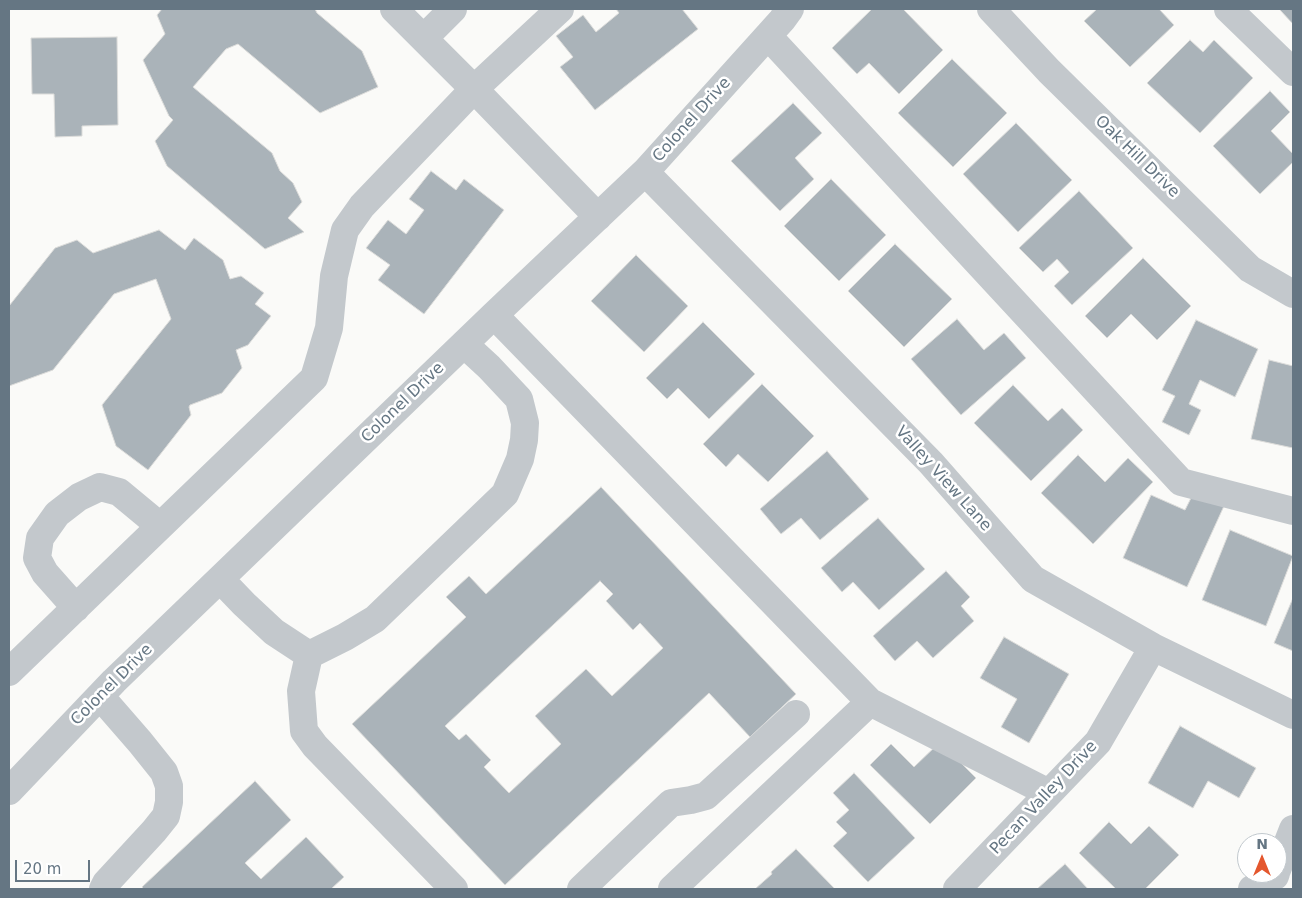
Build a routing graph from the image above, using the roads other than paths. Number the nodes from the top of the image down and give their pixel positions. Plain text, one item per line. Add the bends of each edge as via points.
1 (394, 9) edge
2 (453, 9) edge
3 (560, 9) edge
4 (790, 9) edge
5 (991, 9) edge
6 (1228, 9) edge
7 (768, 36) junction
8 (424, 38) junction
9 (1293, 72) edge
10 (474, 89) junction
11 (645, 172) junction
12 (598, 217) junction
13 (1293, 294) edge
14 (494, 315) junction
15 (464, 344) junction
16 (1293, 511) edge
17 (160, 526) junction
18 (220, 579) junction
19 (76, 608) junction
20 (1152, 648) junction
21 (309, 655) junction
22 (9, 672) edge
23 (100, 696) junction
24 (870, 702) junction
25 (796, 714) dead end
26 (1293, 715) edge
27 (9, 791) edge
28 (1049, 793) junction
29 (1293, 830) edge
30 (1287, 844) edge
31 (102, 889) edge
32 (454, 889) edge
33 (581, 889) edge
34 (672, 889) edge
35 (957, 889) edge

1 - 8 street
2 - 8 street
3 - 10 street
4 - 7 street, Colonel Drive
5 - 13 street, Oak Hill Drive via 1049,71 1250,269
6 - 9 street
7 - 11 street, Colonel Drive
7 - 16 street via 1182,482
8 - 10 street
10 - 12 street
10 - 17 street via 362,206 345,230 334,276 329,328 314,378
11 - 12 street, Colonel Drive
11 - 20 street, Valley View Lane via 931,463 1033,579
12 - 14 street, Colonel Drive
14 - 15 street, Colonel Drive
14 - 24 street
15 - 18 street, Colonel Drive
15 - 21 street via 520,399 525,423 524,440 520,459 505,494 375,619
17 - 19 street
17 - 19 street via 119,492 100,487 57,514 40,538 37,558 45,573
18 - 21 street via 274,632
18 - 23 street, Colonel Drive
19 - 22 street
20 - 26 street, Valley View Lane
20 - 28 street, Pecan Valley Drive via 1098,742
21 - 32 street via 301,691 304,731 314,746
23 - 27 street, Colonel Drive
23 - 31 street via 164,772 169,802 166,816
24 - 28 street
24 - 34 street
25 - 33 street via 706,796 671,802
28 - 35 street, Pecan Valley Drive
29 - 30 street

